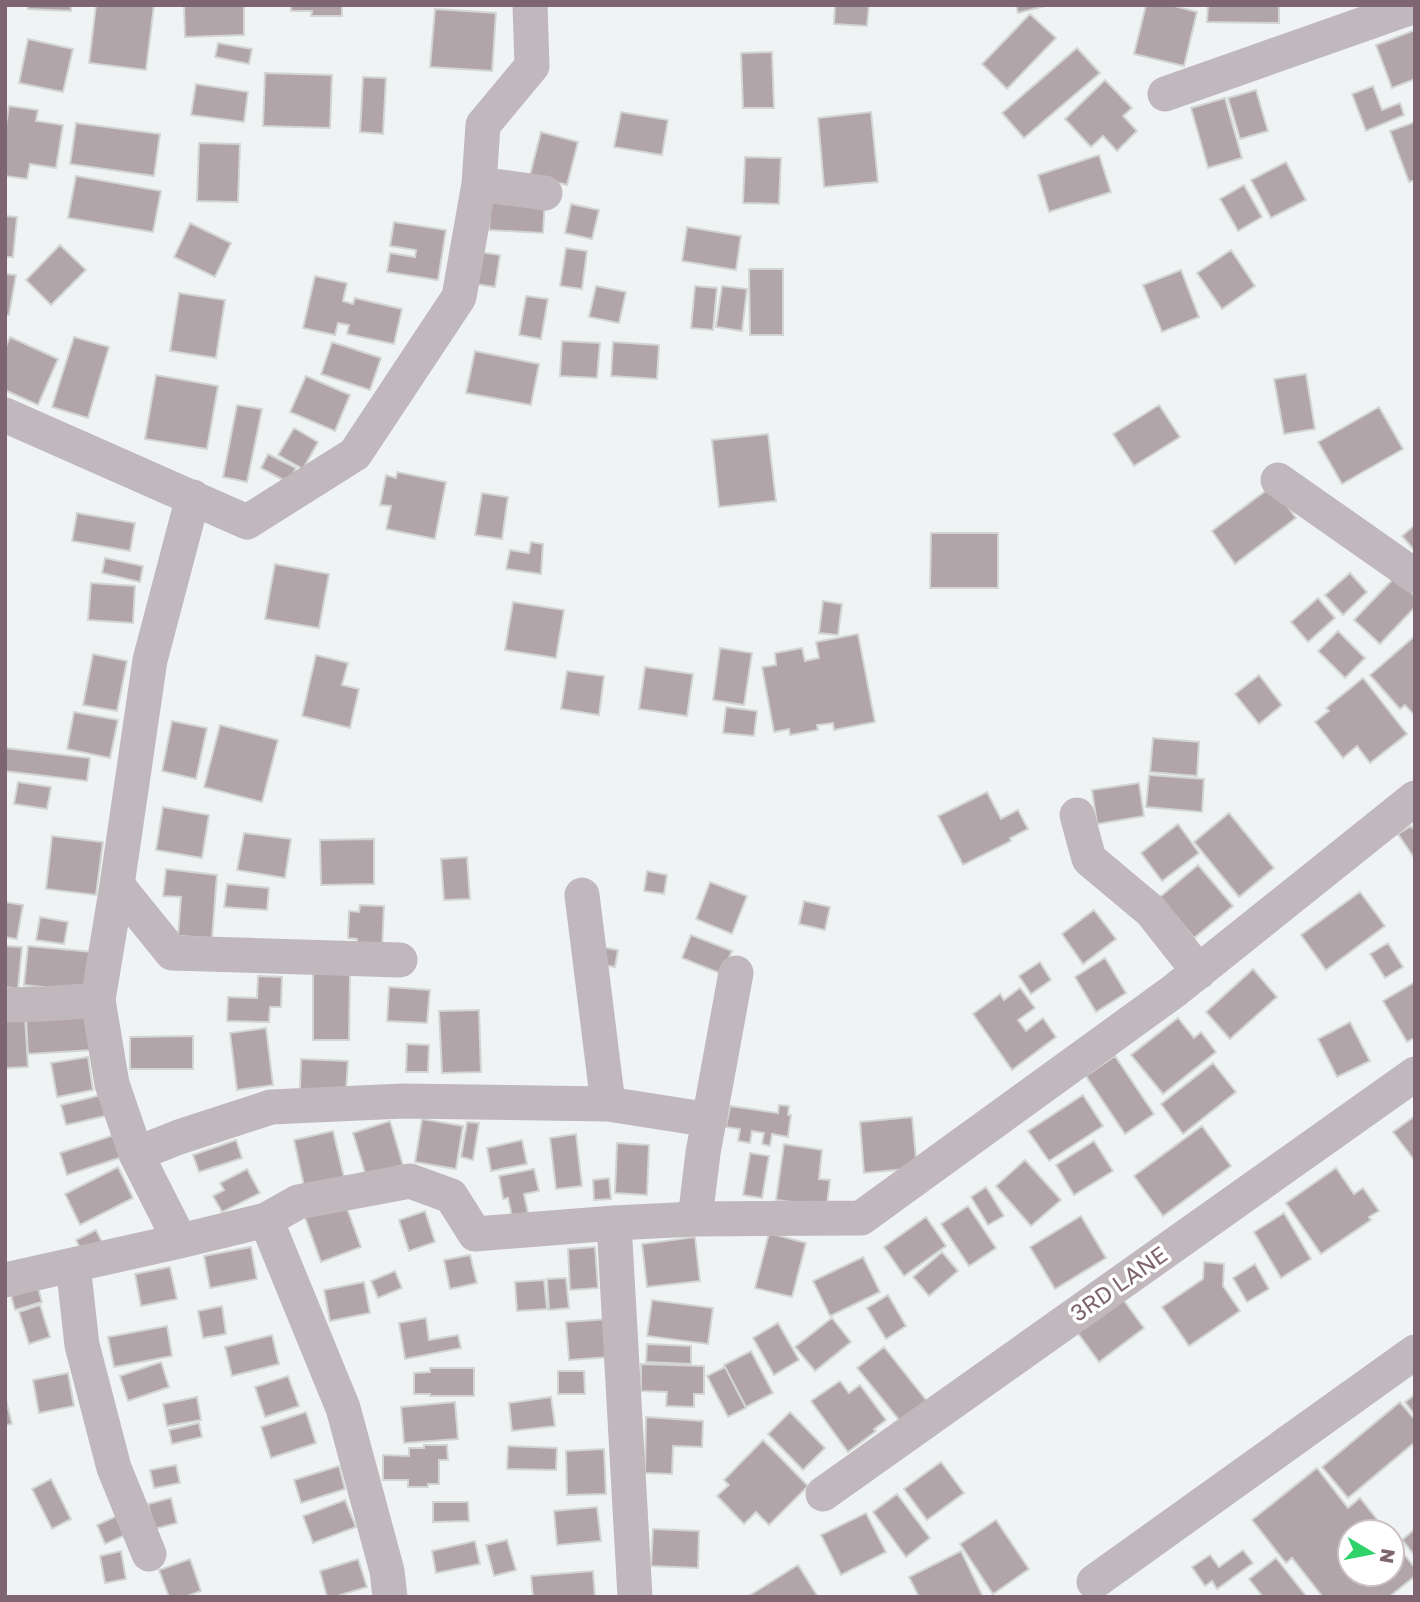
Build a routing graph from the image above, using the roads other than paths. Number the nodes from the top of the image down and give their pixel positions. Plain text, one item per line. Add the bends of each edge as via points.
1 (530, 5) edge
2 (1415, 6) edge
3 (1165, 94) dead end
4 (479, 184) junction
5 (545, 193) dead end
6 (5, 415) edge
7 (1278, 480) dead end
8 (193, 497) junction
9 (1415, 576) edge
10 (1415, 798) edge
11 (1077, 815) dead end
12 (117, 885) junction
13 (582, 895) dead end
14 (400, 960) dead end
15 (1199, 972) junction
16 (736, 973) dead end
17 (98, 1000) junction
18 (5, 1004) edge
19 (1415, 1074) edge
20 (608, 1104) junction
21 (710, 1120) junction
22 (136, 1154) junction
23 (695, 1219) junction
24 (266, 1220) junction
25 (614, 1223) junction
26 (180, 1241) junction
27 (74, 1265) junction
28 (5, 1280) edge
29 (1415, 1352) edge
30 (823, 1494) dead end
31 (149, 1554) dead end
32 (1094, 1582) dead end
33 (390, 1597) edge
34 (635, 1597) edge

1 - 4 street via 531,66 483,125
2 - 3 street
4 - 5 street
4 - 8 street via 459,297 355,454 247,522
6 - 8 street
7 - 9 street
8 - 12 street via 150,660
10 - 15 street
11 - 15 street via 1088,859 1150,911
12 - 14 street via 172,953
12 - 17 street
13 - 20 street
15 - 23 street via 861,1218
16 - 21 street
17 - 18 street
17 - 22 street via 112,1084
19 - 30 street, 3RD LANE
20 - 21 street
20 - 22 street via 403,1101 271,1107
21 - 23 street
22 - 26 street
23 - 25 street
24 - 25 street via 298,1202 410,1181 451,1196 475,1234
24 - 26 street
24 - 33 street via 343,1408
25 - 34 street
26 - 27 street
27 - 28 street
27 - 31 street via 82,1345 114,1468
29 - 32 street

